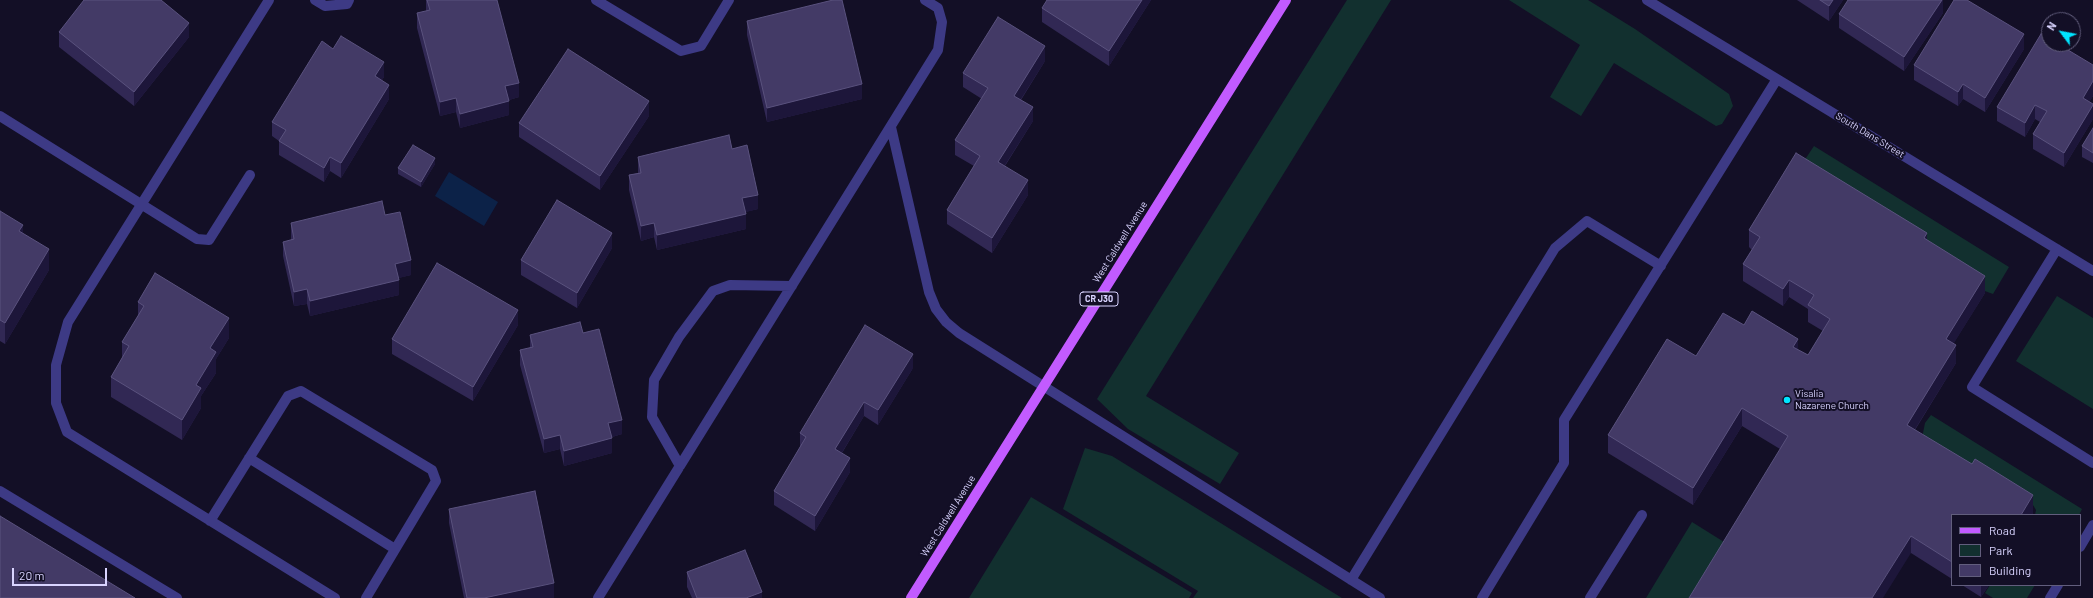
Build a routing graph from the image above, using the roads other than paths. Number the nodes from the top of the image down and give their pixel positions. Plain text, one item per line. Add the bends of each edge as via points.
1 (269, 0) edge
2 (315, 0) edge
3 (349, 0) edge
4 (596, 0) edge
5 (729, 0) edge
6 (925, 0) edge
7 (1286, 0) edge
8 (1647, 0) edge
9 (1777, 79) junction
10 (0, 116) edge
11 (891, 127) junction
12 (250, 175) dead end
13 (142, 203) junction
14 (2057, 249) junction
15 (1661, 266) junction
16 (2093, 270) edge
17 (792, 286) junction
18 (1044, 386) junction
19 (249, 458) junction
20 (2093, 463) edge
21 (680, 466) junction
22 (0, 491) edge
23 (1642, 515) dead end
24 (210, 521) junction
25 (2093, 525) edge
26 (2081, 545) edge
27 (395, 548) junction
28 (1351, 580) junction
29 (2057, 586) edge
30 (177, 598) edge
31 (335, 598) edge
32 (366, 598) edge
33 (598, 598) edge
34 (911, 598) edge
35 (1380, 598) edge
36 (1482, 598) edge
37 (1590, 598) edge
38 (2050, 598) edge

1 - 13 street
2 - 3 street via 325,6 347,4
4 - 5 street via 681,51 701,46
6 - 11 street via 938,8 942,22 938,50
7 - 18 main road, West Caldwell Avenue / CR J30
8 - 9 street, South Dans Street
9 - 14 street, South Dans Street
9 - 15 street
10 - 13 street
11 - 17 street
11 - 18 street via 929,292 936,309 959,333
12 - 13 street via 209,240 197,239
13 - 24 street via 68,322 56,365 56,404 67,432
14 - 16 street, South Dans Street
14 - 20 street via 1972,388
15 - 28 street via 1587,221 1555,248
15 - 36 street via 1564,420 1564,463
17 - 21 street
17 - 21 street via 730,285 713,291 679,337 654,380 652,417
18 - 28 street
18 - 34 main road, West Caldwell Avenue / CR J30
19 - 24 street
19 - 27 street
19 - 27 street via 288,396 301,391 432,470 436,481
21 - 33 street
22 - 30 street
23 - 37 street
24 - 31 street
25 - 26 street
27 - 32 street
28 - 35 street
29 - 38 street

